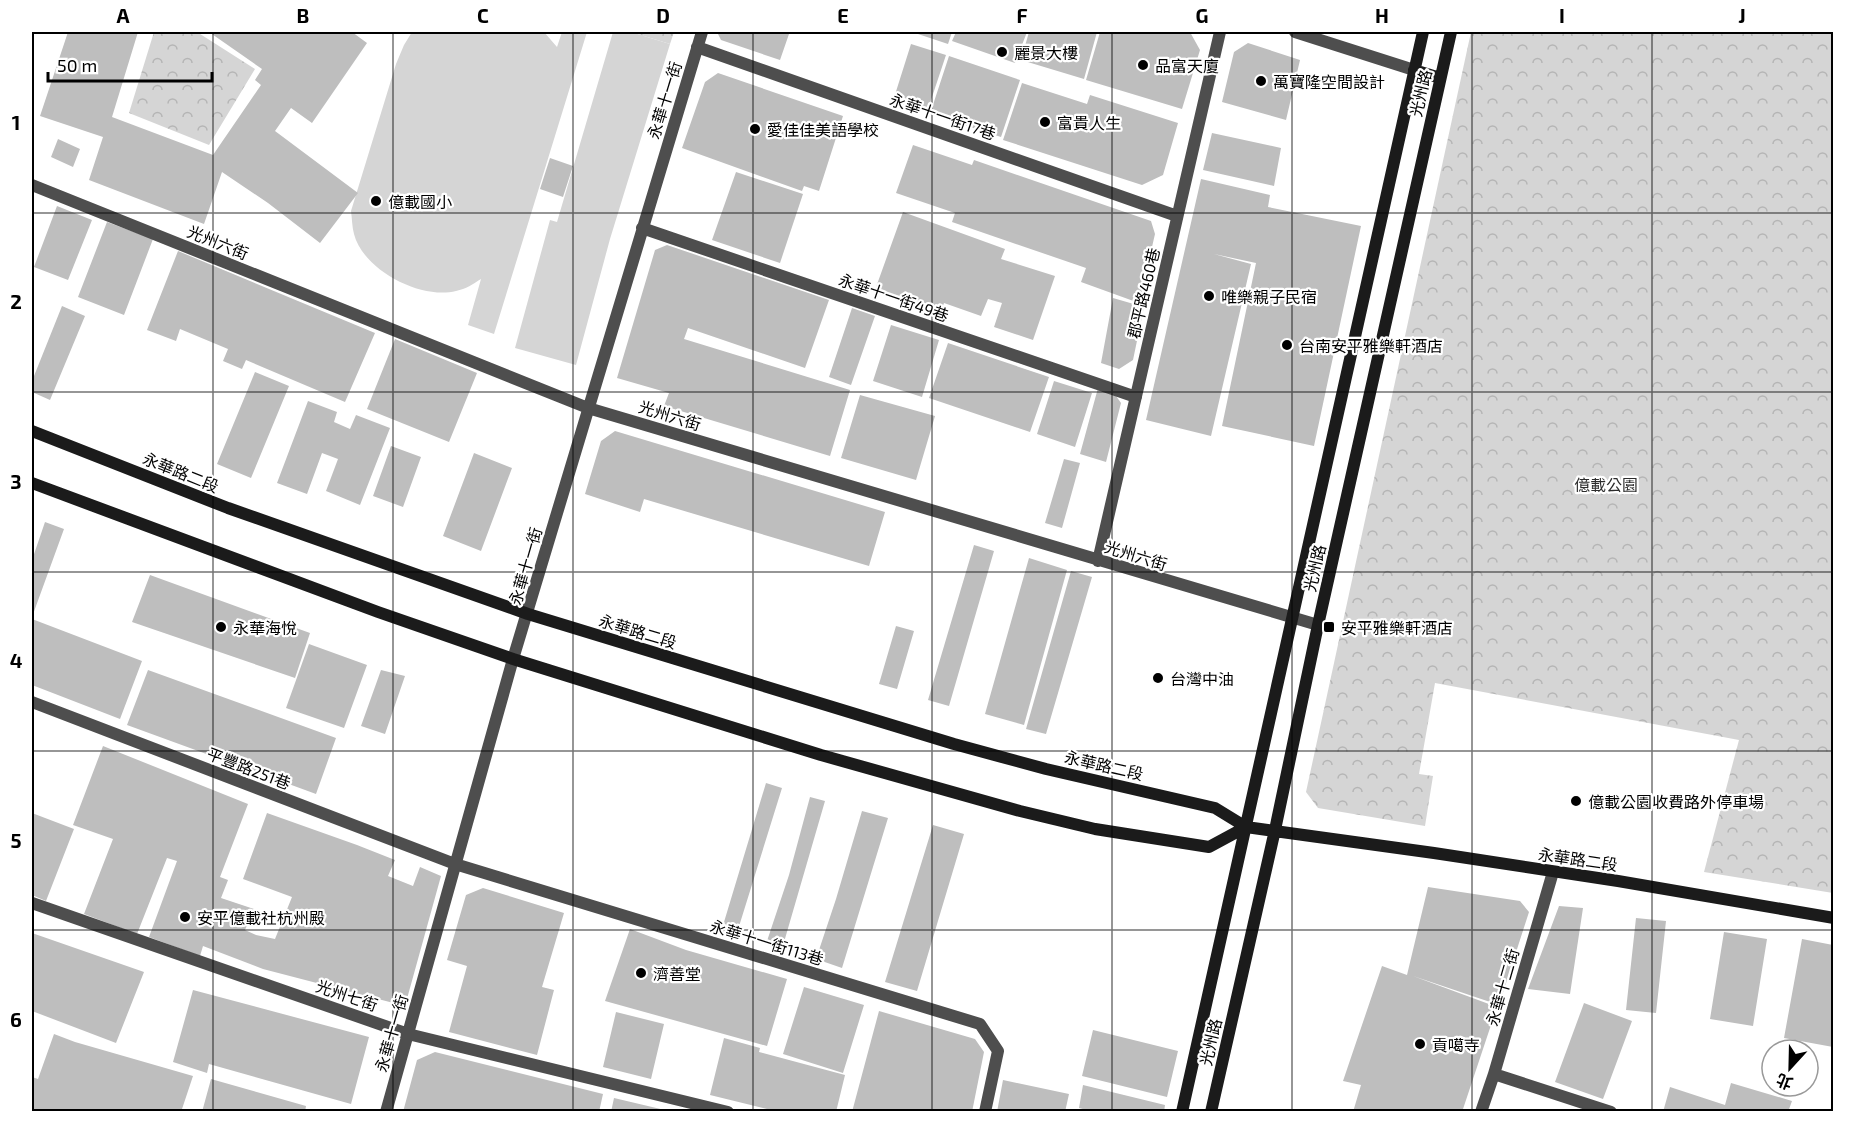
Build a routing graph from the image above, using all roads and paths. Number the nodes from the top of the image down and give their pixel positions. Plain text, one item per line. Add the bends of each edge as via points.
1 (702, 32) edge
2 (1220, 32) edge
3 (1295, 32) edge
4 (1423, 32) edge
5 (1451, 32) edge
6 (697, 47) junction
7 (1414, 70) junction
8 (1440, 78) junction
9 (32, 185) edge
10 (1177, 216) junction
11 (642, 228) junction
12 (1136, 397) junction
13 (588, 408) junction
14 (32, 431) edge
15 (32, 483) edge
16 (1098, 561) junction
17 (528, 614) junction
18 (1293, 619) junction
19 (1318, 625) junction
20 (513, 659) junction
21 (32, 702) edge
22 (1246, 827) junction
23 (1275, 830) junction
24 (455, 864) junction
25 (1552, 872) junction
26 (32, 903) edge
27 (1833, 918) edge
28 (408, 1034) junction
29 (1494, 1074) junction
30 (386, 1112) edge
31 (728, 1112) edge
32 (985, 1112) edge
33 (1182, 1112) edge
34 (1211, 1112) edge
35 (1481, 1112) edge
36 (1611, 1112) edge

1 - 6 street, 永華十一街
2 - 10 street, 郡平路460巷
3 - 7 street
4 - 7 street, 光州路
5 - 8 street, 光州路
6 - 10 street, 永華十一街17巷
6 - 11 street, 永華十一街
7 - 8 street
7 - 18 street, 光州路
8 - 19 street, 光州路
9 - 13 street, 光州六街
10 - 12 street, 郡平路460巷
11 - 12 street, 永華十一街49巷
11 - 13 street, 永華十一街
12 - 16 street, 郡平路460巷
13 - 16 street, 光州六街
13 - 17 street, 永華十一街
14 - 17 street, 永華路二段 via 228,508
15 - 20 street
16 - 18 street, 光州六街
17 - 20 street, 永華十一街
17 - 22 street, 永華路二段 via 954,744 1215,808
18 - 19 street, 光州六街
18 - 22 street, 光州路
19 - 23 street, 光州路
20 - 22 street via 820,754 1095,829 1209,847
20 - 24 street, 永華十一街
21 - 24 street, 平豐路251巷
22 - 23 street, 永華路二段
22 - 33 street, 光州路
23 - 25 street, 永華路二段
23 - 34 street, 光州路
24 - 28 street, 永華十一街
24 - 32 street, 永華十一街113巷 via 980,1024 998,1051
25 - 27 street, 永華路二段
25 - 29 street, 永華十二街
26 - 28 street, 光州七街
28 - 30 street, 永華十一街
28 - 31 street, 光州七街
29 - 35 street, 永華十二街
29 - 36 street

